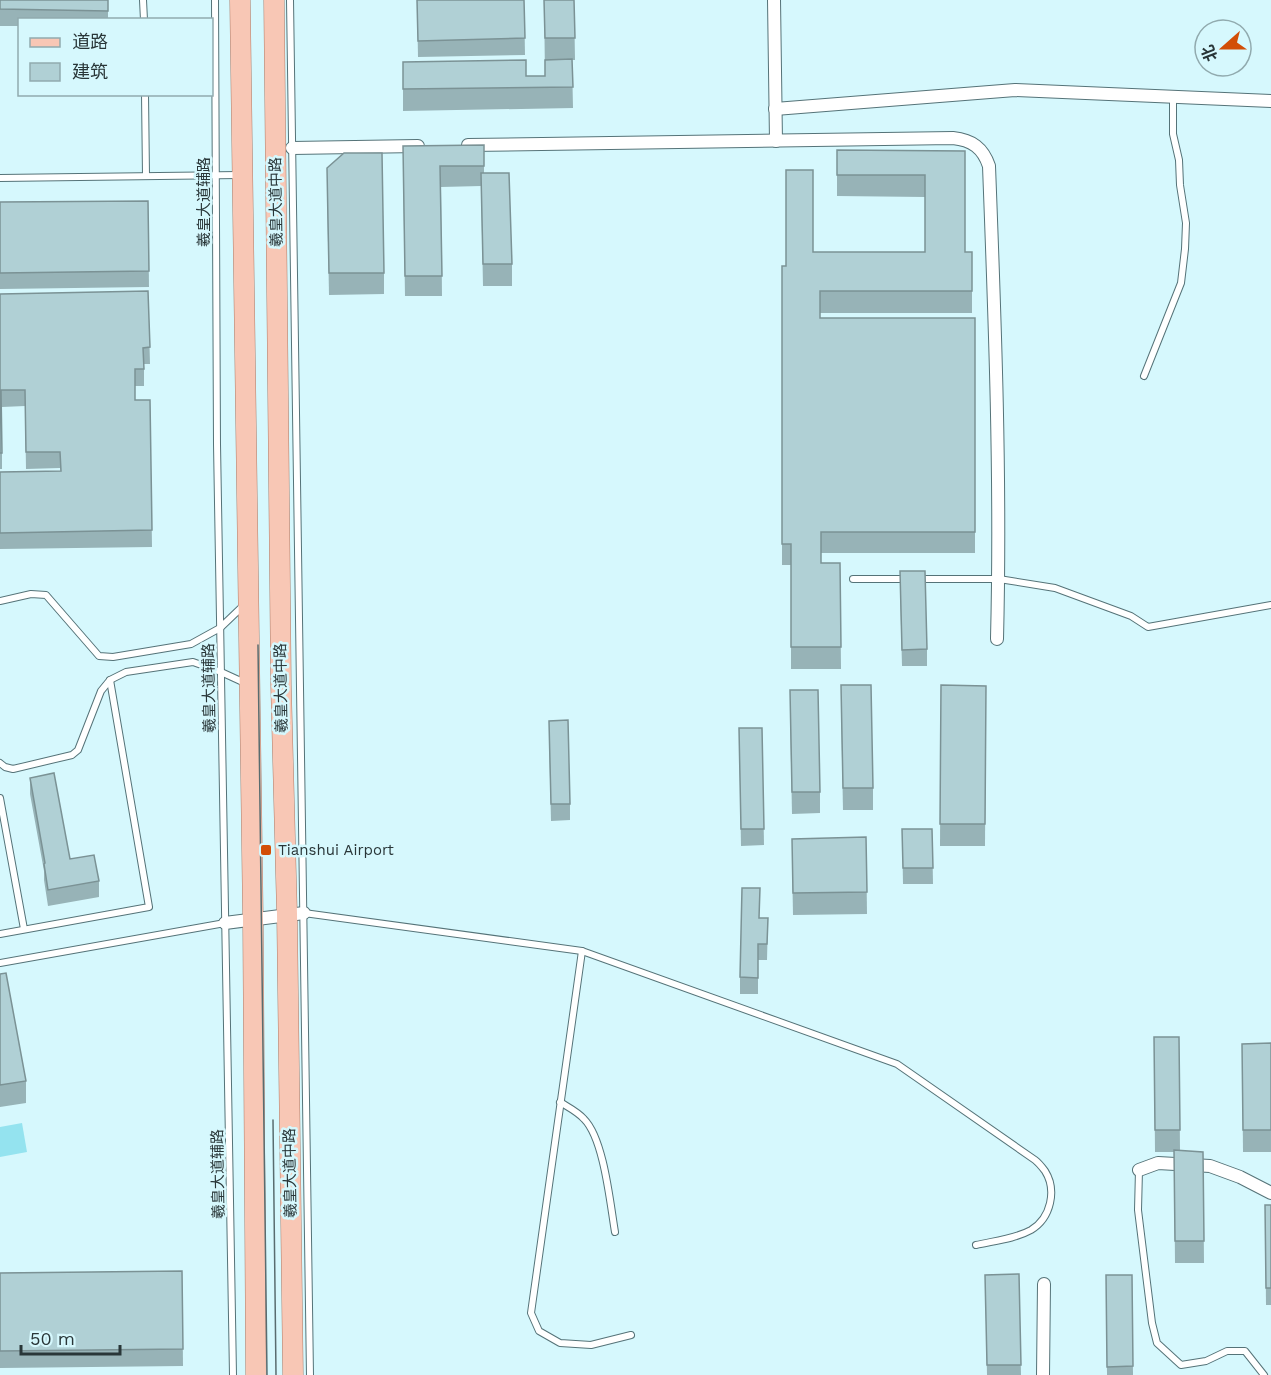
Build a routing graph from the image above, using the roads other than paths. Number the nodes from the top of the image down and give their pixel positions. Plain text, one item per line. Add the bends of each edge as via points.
1 (143, 0) edge
2 (215, 0) edge
3 (240, 0) edge
4 (274, 0) edge
5 (290, 0) edge
6 (774, 0) edge
7 (144, 18) edge
8 (145, 96) edge
9 (1173, 97) junction
10 (1271, 101) edge
11 (775, 109) junction
12 (776, 141) junction
13 (434, 146) edge
14 (458, 146) edge
15 (292, 148) junction
16 (242, 175) junction
17 (146, 176) junction
18 (216, 176) junction
19 (0, 178) edge
20 (1144, 376) dead end
21 (853, 579) dead end
22 (999, 579) junction
23 (0, 601) edge
24 (248, 602) junction
25 (1271, 605) edge
26 (220, 628) junction
27 (998, 639) dead end
28 (221, 672) junction
29 (111, 680) junction
30 (249, 685) junction
31 (0, 763) edge
32 (13, 769) junction
33 (0, 771) edge
34 (0, 798) edge
35 (295, 913) junction
36 (253, 920) junction
37 (225, 924) junction
38 (24, 930) junction
39 (0, 934) edge
40 (582, 951) junction
41 (0, 963) edge
42 (560, 1102) junction
43 (1139, 1170) joint
44 (1271, 1193) edge
45 (615, 1232) dead end
46 (976, 1245) dead end
47 (1044, 1284) dead end
48 (631, 1335) dead end
49 (233, 1375) edge
50 (256, 1375) edge
51 (293, 1375) edge
52 (310, 1375) edge
53 (1043, 1375) edge
54 (1264, 1375) edge

1 - 7 lane
2 - 18 lane, 羲皇大道辅路
3 - 16 main road, 羲皇大道中路
4 - 35 main road, 羲皇大道中路 via 281,686
5 - 15 lane
6 - 11 street
8 - 17 lane
9 - 10 street
9 - 11 street via 1015,90
9 - 20 lane via 1173,134 1186,223 1185,249 1181,283
11 - 12 street
12 - 14 street
12 - 22 street via 953,138 972,143 986,157 995,342
13 - 15 street
15 - 35 lane
16 - 18 lane
16 - 24 main road, 羲皇大道中路
17 - 18 lane
17 - 19 lane
18 - 26 lane, 羲皇大道辅路
21 - 22 lane
22 - 25 lane via 1055,588 1131,616 1148,627
22 - 27 street
23 - 26 lane via 46,595 99,656 191,644
24 - 26 lane
24 - 30 main road, 羲皇大道中路
26 - 28 lane, 羲皇大道辅路
28 - 29 lane via 193,662 126,672
28 - 30 lane
28 - 37 lane, 羲皇大道辅路
29 - 32 lane via 101,691 78,750 72,755
29 - 38 lane via 149,908
30 - 36 main road, 羲皇大道中路
31 - 32 lane
32 - 33 lane
34 - 38 lane
35 - 36 street
35 - 40 lane
35 - 51 main road, 羲皇大道中路
35 - 52 lane
36 - 37 street
36 - 50 main road, 羲皇大道中路
37 - 41 lane
37 - 49 lane, 羲皇大道辅路
38 - 39 lane
40 - 42 lane
40 - 46 lane via 897,1064 1035,1160 1044,1170 1051,1189 1049,1208 1042,1220 1020,1235
42 - 45 lane via 584,1119 597,1140
42 - 48 lane via 531,1313 539,1331 560,1343 591,1345
43 - 44 street via 1158,1163 1210,1166
43 - 54 lane via 1138,1210 1157,1343 1181,1365 1206,1361 1227,1351 1245,1351
47 - 53 street

